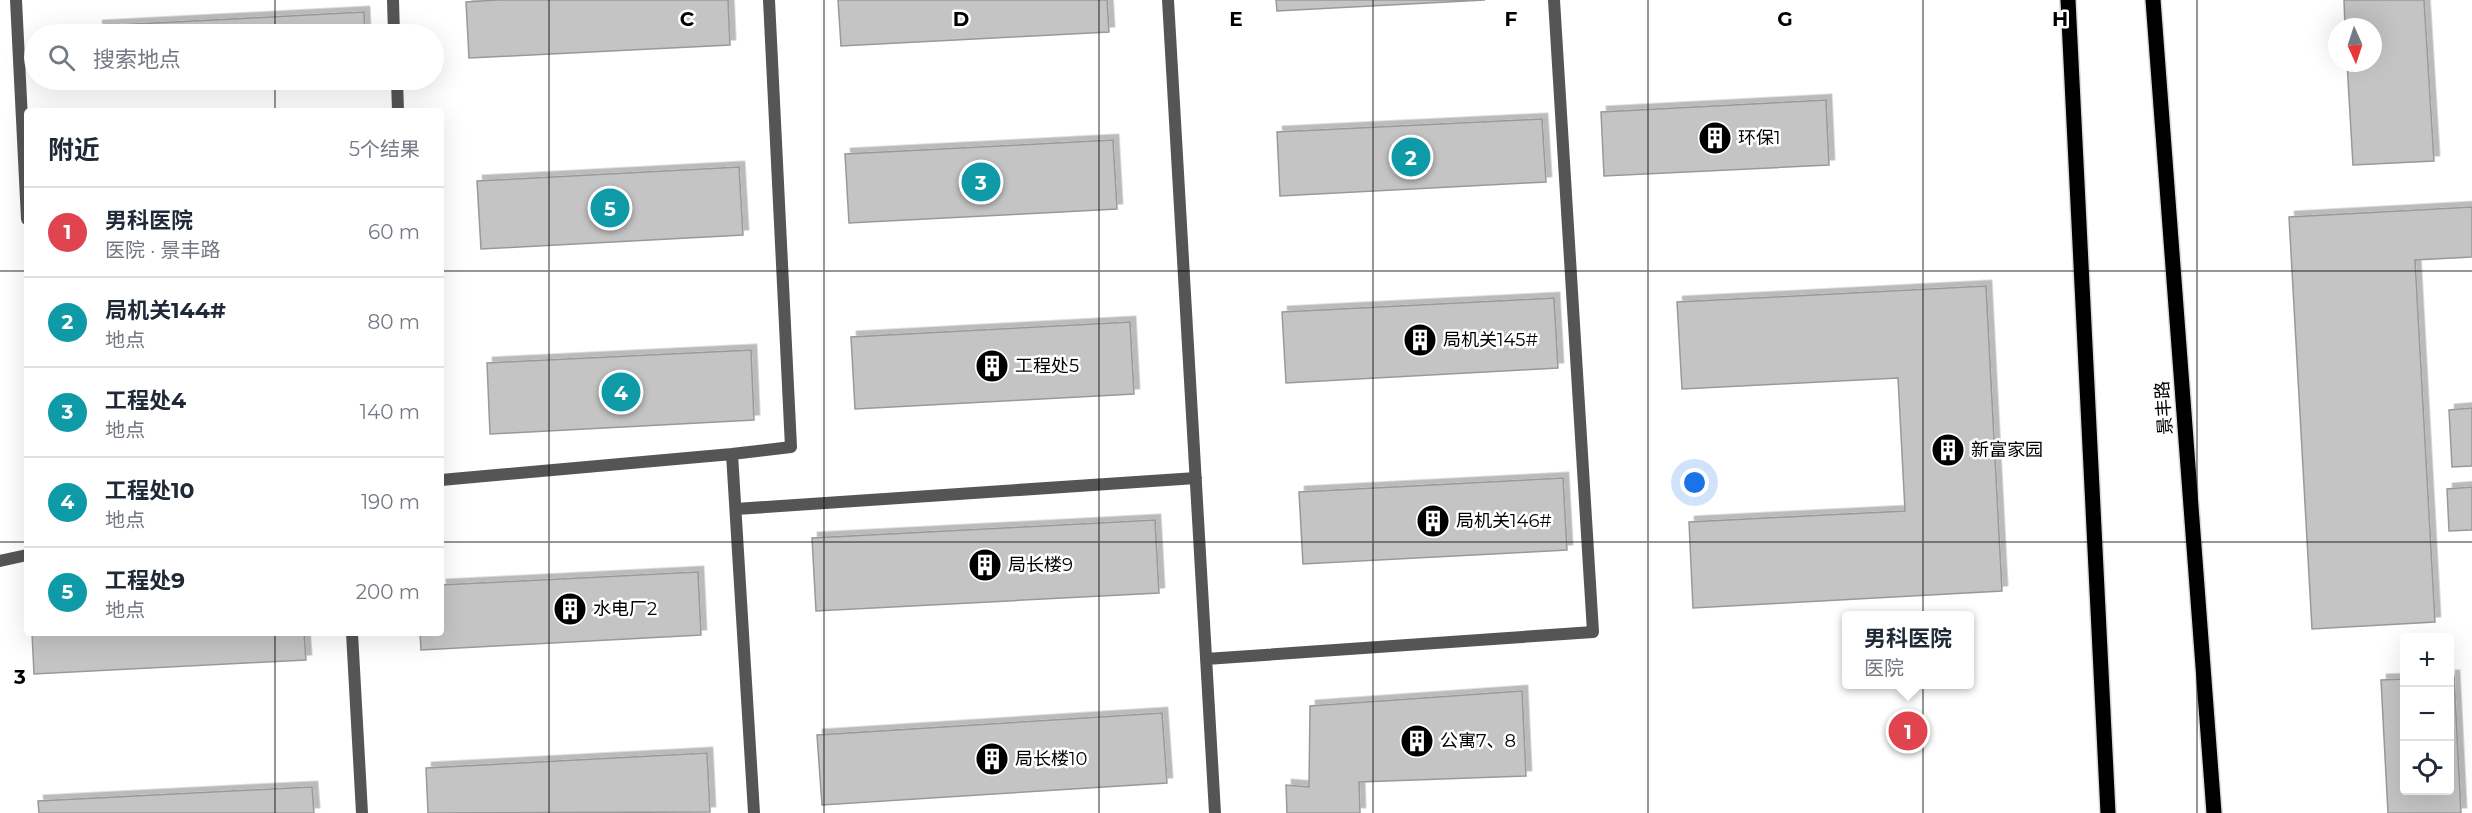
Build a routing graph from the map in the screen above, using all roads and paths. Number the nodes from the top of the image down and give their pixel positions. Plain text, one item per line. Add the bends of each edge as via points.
1 (15, 0) edge
2 (393, 0) edge
3 (769, 0) edge
4 (1168, 0) edge
5 (1554, 0) edge
6 (2068, 0) edge
7 (2153, 0) edge
8 (394, 24) edge
9 (397, 90) edge
10 (398, 108) edge
11 (24, 164) edge
12 (732, 454) junction
13 (1196, 478) junction
14 (444, 480) edge
15 (736, 509) junction
16 (24, 556) edge
17 (0, 561) edge
18 (352, 636) edge
19 (1206, 659) junction
20 (362, 813) edge
21 (754, 813) edge
22 (1215, 813) edge
23 (2108, 813) edge
24 (2214, 813) edge

1 - 11 street
2 - 8 street
3 - 12 street via 791,447
4 - 13 street
5 - 19 street via 1593,632
6 - 23 main road
7 - 24 main road, 景丰路
9 - 10 street
12 - 14 street
12 - 15 street
13 - 15 street
13 - 19 street
15 - 21 street
16 - 17 street
18 - 20 street
19 - 22 street

